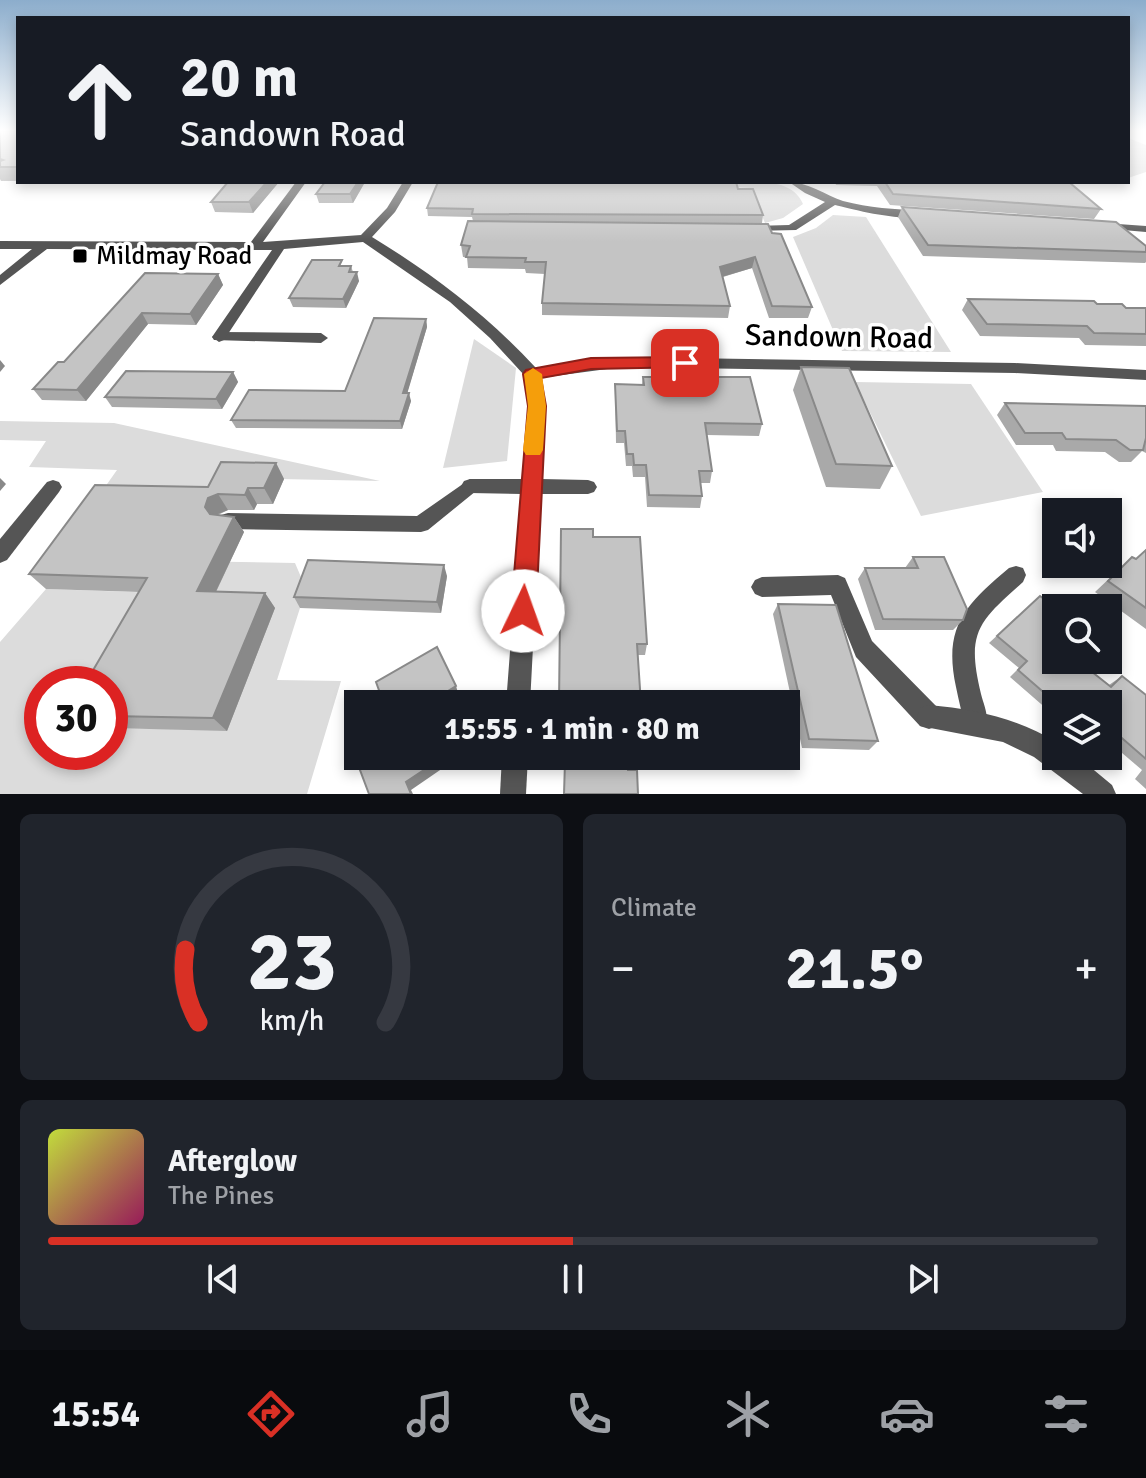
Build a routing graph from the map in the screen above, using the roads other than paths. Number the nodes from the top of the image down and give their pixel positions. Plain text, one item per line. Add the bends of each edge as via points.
1 (300, 184) edge
2 (407, 184) edge
3 (798, 184) edge
4 (832, 202) junction
5 (936, 215) edge
6 (1091, 225) edge
7 (739, 229) edge
8 (1146, 229) edge
9 (365, 238) junction
10 (0, 245) edge
11 (44, 245) junction
12 (254, 246) junction
13 (280, 246) junction
14 (0, 281) edge
15 (321, 338) dead end
16 (532, 374) junction
17 (1146, 375) edge
18 (530, 486) junction
19 (53, 487) dead end
20 (588, 487) dead end
21 (228, 521) edge
22 (0, 554) edge
23 (1016, 575) dead end
24 (762, 587) dead end
25 (519, 690) edge
26 (976, 721) junction
27 (514, 770) edge
28 (513, 794) edge
29 (1103, 794) edge

1 - 12 street
2 - 9 street
3 - 4 street
4 - 5 street
4 - 7 street via 792,228
6 - 8 street
9 - 13 street
9 - 16 street via 489,328
10 - 11 street
11 - 12 street
11 - 14 street
12 - 13 street
13 - 15 street via 219,337
16 - 17 street, Sandown Road via 622,362
16 - 18 street via 537,406
18 - 20 street
18 - 21 street via 470,486 421,524
18 - 25 street
19 - 22 street
23 - 26 street via 986,600 961,640
24 - 26 street via 838,585 864,649 929,717
26 - 29 street via 1027,739
27 - 28 street

